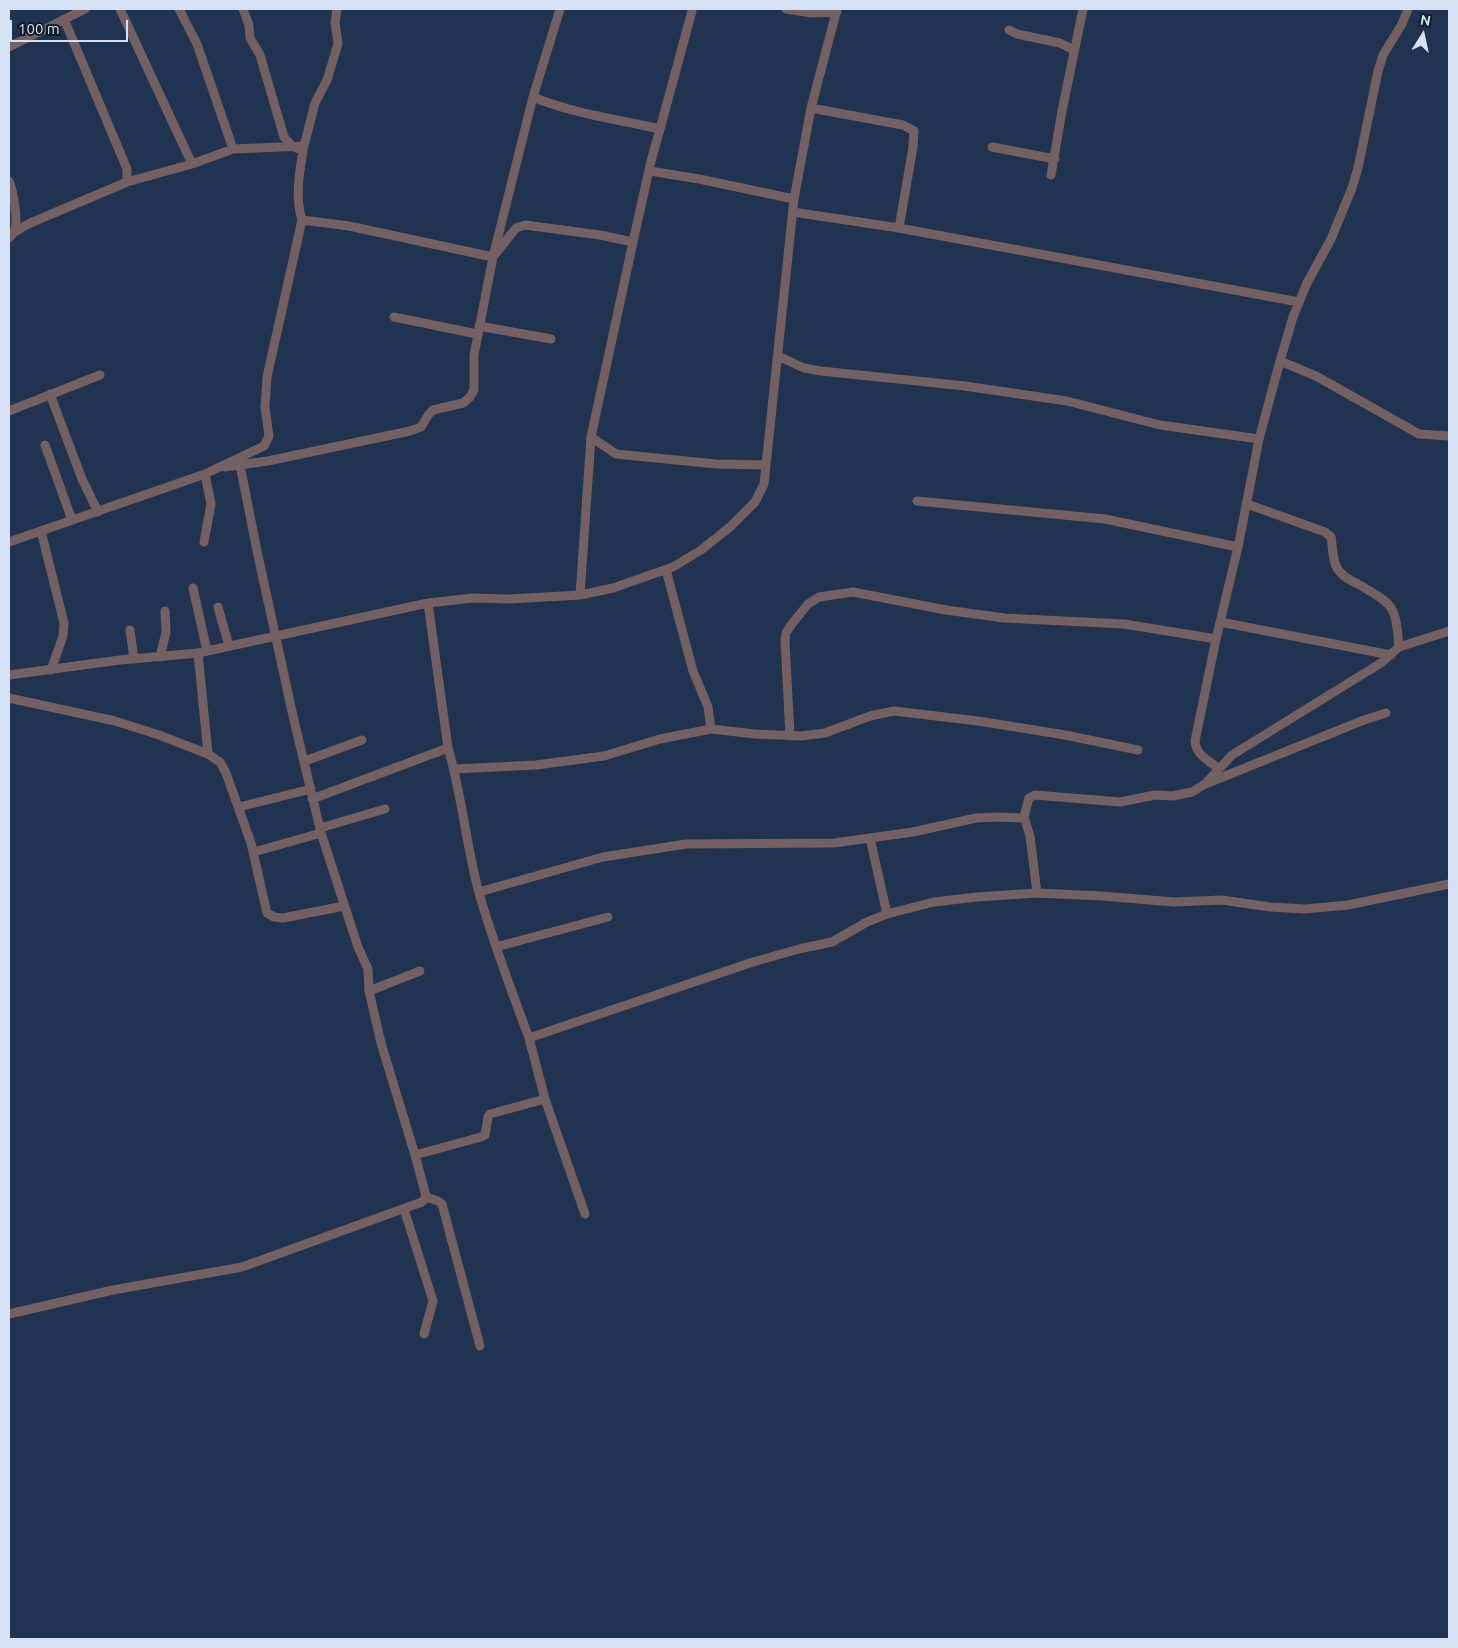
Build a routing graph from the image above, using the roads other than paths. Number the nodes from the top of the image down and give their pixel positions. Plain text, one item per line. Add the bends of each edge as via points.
1 (85, 9) edge
2 (120, 9) edge
3 (179, 9) edge
4 (243, 9) edge
5 (337, 9) edge
6 (560, 9) edge
7 (692, 9) edge
8 (786, 9) edge
9 (1082, 9) edge
10 (1408, 9) edge
11 (837, 10) edge
12 (64, 19) junction
13 (1009, 30) dead end
14 (9, 47) edge
15 (1074, 50) junction
16 (533, 97) junction
17 (811, 108) junction
18 (660, 129) junction
19 (292, 146) junction
20 (992, 146) dead end
21 (233, 149) junction
22 (1055, 159) junction
23 (192, 164) junction
24 (650, 171) junction
25 (1051, 175) dead end
26 (9, 181) edge
27 (127, 182) junction
28 (794, 199) junction
29 (793, 212) junction
30 (302, 220) junction
31 (899, 228) junction
32 (12, 235) edge
33 (633, 242) junction
34 (493, 256) junction
35 (1299, 302) junction
36 (394, 317) dead end
37 (478, 330) junction
38 (550, 339) dead end
39 (778, 356) junction
40 (1280, 361) junction
41 (100, 375) dead end
42 (50, 394) junction
43 (9, 411) edge
44 (1449, 436) edge
45 (591, 437) junction
46 (1260, 439) junction
47 (45, 445) dead end
48 (240, 465) junction
49 (766, 466) junction
50 (220, 467) junction
51 (206, 474) junction
52 (917, 502) dead end
53 (1247, 504) junction
54 (98, 512) junction
55 (72, 520) junction
56 (41, 531) junction
57 (9, 542) edge
58 (204, 542) dead end
59 (1238, 547) junction
60 (666, 570) junction
61 (193, 588) dead end
62 (580, 595) junction
63 (428, 603) junction
64 (218, 607) dead end
65 (165, 611) dead end
66 (1220, 622) junction
67 (130, 630) dead end
68 (1449, 631) edge
69 (276, 636) junction
70 (1216, 639) junction
71 (229, 646) junction
72 (1399, 647) junction
73 (202, 652) junction
74 (1391, 655) junction
75 (160, 657) junction
76 (134, 659) junction
77 (51, 670) junction
78 (9, 675) edge
79 (9, 698) edge
80 (1386, 712) dead end
81 (711, 729) junction
82 (790, 736) junction
83 (362, 740) dead end
84 (448, 748) junction
85 (1138, 750) dead end
86 (208, 754) junction
87 (305, 761) junction
88 (1218, 768) junction
89 (455, 770) junction
90 (1205, 784) junction
91 (311, 789) junction
92 (312, 799) junction
93 (239, 807) junction
94 (385, 809) dead end
95 (1024, 817) junction
96 (321, 831) junction
97 (870, 838) junction
98 (254, 852) junction
99 (1449, 884) edge
100 (479, 892) junction
101 (1037, 894) junction
102 (344, 906) junction
103 (887, 914) junction
104 (608, 917) dead end
105 (496, 947) junction
106 (420, 971) dead end
107 (369, 991) junction
108 (529, 1038) junction
109 (545, 1099) junction
110 (415, 1155) junction
111 (426, 1197) junction
112 (404, 1209) junction
113 (585, 1214) dead end
114 (9, 1314) edge
115 (424, 1334) dead end
116 (480, 1346) dead end

1 - 12 street
2 - 23 street
3 - 21 street via 197,44
4 - 19 street via 284,137
5 - 19 street via 338,44 327,80 315,103 304,146
6 - 16 street
7 - 18 street
8 - 11 street
9 - 15 street
10 - 35 street via 1383,55 1352,188 1331,240
11 - 17 street
12 - 14 street
12 - 27 street via 127,168
13 - 15 street via 1060,43
15 - 22 street
16 - 18 street via 559,107
16 - 34 street
17 - 28 street
17 - 31 street via 903,125 914,131
18 - 24 street
19 - 21 street
19 - 30 street via 303,151 298,207
20 - 22 street
21 - 23 street
22 - 25 street
23 - 27 street
24 - 28 street
24 - 33 street
26 - 32 street via 15,214
27 - 32 street via 28,224
28 - 29 street
29 - 31 street
29 - 39 street
30 - 34 street via 349,226
30 - 50 street via 266,377 265,407 269,436 264,446
31 - 35 street
33 - 34 street via 525,225 516,228
33 - 45 street
34 - 37 street
35 - 40 street
36 - 37 street
37 - 38 street
37 - 48 street via 474,390 470,398 433,410 421,427
39 - 46 street via 804,368 820,371 965,386 1067,401 1160,425
39 - 49 street
40 - 44 street via 1316,376 1419,434
40 - 46 street
41 - 42 street
42 - 43 street
42 - 54 street
45 - 49 street via 616,454
45 - 62 street
46 - 53 street
47 - 55 street
48 - 50 street
48 - 69 street
49 - 60 street via 764,484 755,502 701,550
50 - 51 street
51 - 54 street
51 - 58 street via 211,504
52 - 59 street via 1105,519
53 - 59 street
53 - 72 street via 1331,537 1338,570 1393,608
54 - 55 street
55 - 56 street
56 - 57 street
56 - 77 street via 64,623 63,636
59 - 66 street
60 - 62 street
60 - 81 street via 693,671 708,707
61 - 73 street
62 - 63 street via 472,598
63 - 69 street
63 - 84 street
64 - 71 street
65 - 75 street via 166,632
66 - 70 street
66 - 74 street
67 - 76 street
68 - 72 street
69 - 71 street
69 - 87 street
70 - 82 street via 1124,624 1004,618 853,592 819,597 808,604 786,633
70 - 88 street via 1195,741 1201,756
71 - 73 street
72 - 74 street
73 - 75 street
73 - 86 street
74 - 88 street via 1232,755
75 - 76 street
76 - 77 street
77 - 78 street
79 - 86 street via 114,721
80 - 90 street
81 - 82 street
81 - 89 street via 660,739 604,756 536,765
82 - 85 street via 825,733 870,716 894,711 987,722
83 - 87 street
84 - 89 street
84 - 92 street
86 - 93 street via 220,762
87 - 91 street
88 - 90 street
89 - 100 street
90 - 95 street via 1192,792 1120,802 1035,795 1029,798
91 - 92 street
91 - 93 street
92 - 96 street
93 - 98 street
94 - 96 street
95 - 97 street via 976,818
95 - 101 street via 1030,836
96 - 98 street
96 - 102 street
97 - 100 street via 834,842 686,844 603,857
97 - 103 street
98 - 102 street via 268,913 274,917
99 - 101 street via 1348,905 1304,909 1222,900 1174,902
100 - 105 street
101 - 103 street via 934,902
102 - 107 street via 368,969
103 - 108 street via 832,942 753,962
104 - 105 street
105 - 108 street
106 - 107 street
107 - 110 street
108 - 109 street
109 - 110 street via 490,1114 485,1135 481,1137
109 - 113 street
110 - 111 street
111 - 112 street
111 - 116 street via 442,1204
112 - 114 street via 242,1266 113,1290
112 - 115 street via 433,1301

